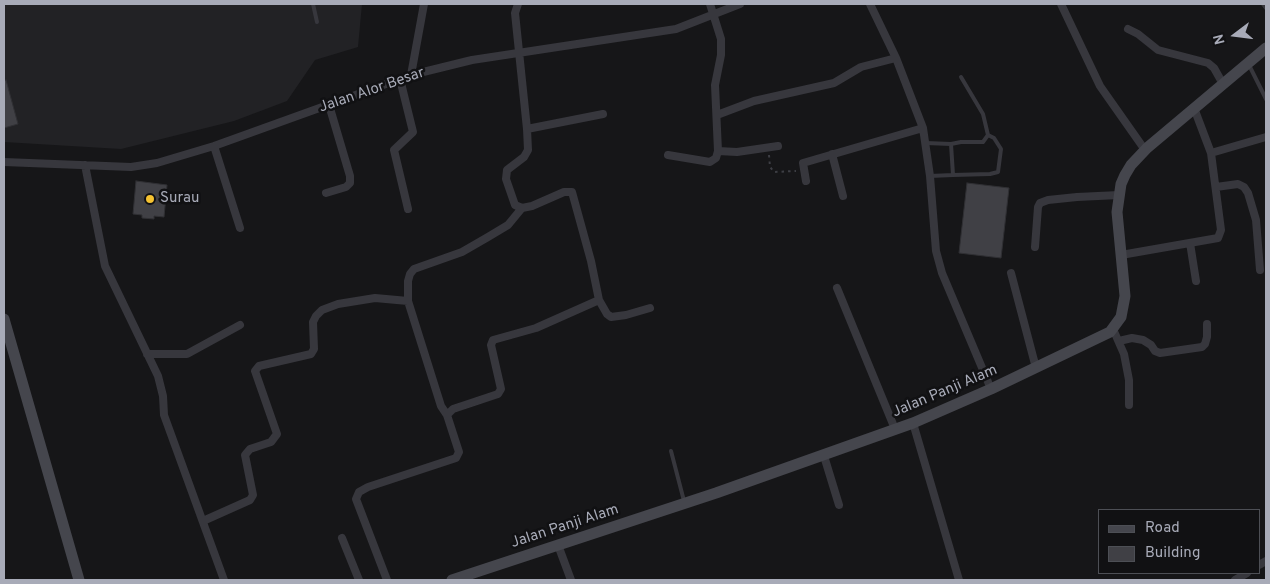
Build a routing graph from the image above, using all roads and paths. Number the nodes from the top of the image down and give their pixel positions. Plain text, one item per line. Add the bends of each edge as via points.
1 (313, 4) edge
2 (424, 4) edge
3 (518, 4) edge
4 (710, 4) edge
5 (740, 4) edge
6 (870, 4) edge
7 (1061, 4) edge
8 (1263, 4) edge
9 (1266, 8) edge
10 (714, 15) junction
11 (317, 22) dead end
12 (1128, 29) dead end
13 (1266, 48) edge
14 (518, 53) junction
15 (896, 58) junction
16 (1248, 63) junction
17 (411, 75) junction
18 (961, 77) dead end
19 (400, 79) junction
20 (1223, 84) junction
21 (1266, 99) edge
22 (329, 105) junction
23 (1194, 108) junction
24 (603, 114) dead end
25 (717, 115) junction
26 (923, 128) junction
27 (527, 129) junction
28 (988, 135) junction
29 (1266, 137) edge
30 (926, 143) junction
31 (951, 144) junction
32 (214, 146) junction
33 (778, 146) dead end
34 (769, 148) junction
35 (1145, 150) junction
36 (718, 151) junction
37 (1212, 153) junction
38 (832, 154) junction
39 (668, 155) dead end
40 (4, 162) edge
41 (85, 165) junction
42 (803, 170) junction
43 (953, 174) junction
44 (930, 176) junction
45 (806, 181) dead end
46 (1216, 187) junction
47 (326, 193) dead end
48 (1119, 195) junction
49 (843, 196) dead end
50 (522, 208) junction
51 (408, 209) dead end
52 (240, 228) dead end
53 (1190, 243) junction
54 (1035, 246) dead end
55 (1121, 255) junction
56 (1260, 270) dead end
57 (1011, 273) dead end
58 (1196, 280) dead end
59 (836, 288) dead end
60 (599, 300) junction
61 (408, 301) junction
62 (650, 308) dead end
63 (4, 319) edge
64 (1206, 324) dead end
65 (240, 325) dead end
66 (1112, 329) junction
67 (1119, 341) junction
68 (8, 352) edge
69 (147, 354) junction
70 (1036, 368) junction
71 (991, 389) junction
72 (1130, 405) dead end
73 (447, 415) junction
74 (913, 423) junction
75 (895, 430) junction
76 (671, 451) dead end
77 (824, 456) junction
78 (685, 503) junction
79 (838, 505) dead end
80 (203, 521) junction
81 (342, 538) dead end
82 (558, 545) junction
83 (79, 580) edge
84 (224, 580) edge
85 (359, 580) edge
86 (387, 580) edge
87 (452, 580) edge
88 (571, 580) edge
89 (959, 580) edge

1 - 11 lane
2 - 17 street
3 - 14 street via 515,13
4 - 10 street
5 - 10 street, Jalan Alor Besar
6 - 15 street
7 - 35 street via 1100,86
8 - 9 lane
10 - 14 street, Jalan Alor Besar via 652,34
10 - 25 street via 721,39 715,85
12 - 20 street via 1158,50 1208,63
13 - 16 main road, Jalan Panji Alam
14 - 17 street, Jalan Alor Besar
14 - 27 street
15 - 25 street via 861,67 834,83 754,101
15 - 26 street
16 - 20 main road, Jalan Panji Alam
16 - 21 lane
17 - 19 street, Jalan Alor Besar
18 - 28 lane via 983,114
19 - 22 street, Jalan Alor Besar
19 - 51 street via 413,132 394,150
20 - 23 main road, Jalan Panji Alam
22 - 32 street, Jalan Alor Besar
22 - 47 street via 350,184
23 - 35 main road, Jalan Panji Alam
23 - 37 street
24 - 27 street
25 - 36 street
26 - 30 street
26 - 38 street
27 - 50 street via 528,150 507,170 506,179 515,205
28 - 31 lane via 983,142
28 - 43 lane via 1001,149 998,172
29 - 37 street
30 - 31 lane
30 - 44 street
31 - 43 lane
32 - 41 street, Jalan Alor Besar via 131,167
32 - 52 street
33 - 34 street
34 - 36 street
34 - 42 path via 770,167 774,172
35 - 48 main road, Jalan Panji Alam via 1124,175
36 - 39 street via 710,162
37 - 46 street
38 - 42 street via 803,163
38 - 49 street
40 - 41 street, Jalan Alor Besar
41 - 69 street via 105,266
42 - 45 street
43 - 44 lane
44 - 71 street via 936,251 942,273
46 - 53 street via 1220,237
46 - 56 street via 1238,184 1248,194 1256,220
48 - 54 street via 1077,196 1040,203
48 - 55 main road, Jalan Panji Alam via 1117,212
50 - 60 street via 572,192
50 - 61 street via 508,225 468,248 414,269 408,281
53 - 55 street
53 - 58 street
55 - 66 main road, Jalan Panji Alam via 1125,302 1121,317
57 - 70 street
59 - 75 street
60 - 62 street via 611,316
60 - 73 street via 536,328 493,340 491,345 501,389 498,394 453,409
61 - 73 street via 441,406
61 - 80 street via 375,298 322,310 313,322 314,349 311,354 259,366 255,371 277,434 271,442 250,449 245,455 253,495 250,500
63 - 68 main road
64 - 67 street via 1208,337 1202,347 1160,352 1143,340
65 - 69 street via 187,354
66 - 67 street
66 - 70 main road, Jalan Panji Alam via 1102,337
67 - 72 street via 1129,380
68 - 83 main road
69 - 80 street via 158,376 164,415
70 - 71 main road, Jalan Panji Alam
71 - 74 main road, Jalan Panji Alam
73 - 86 street via 459,452 456,458 358,492 356,499
74 - 75 main road, Jalan Panji Alam
74 - 89 street
75 - 77 main road, Jalan Panji Alam
76 - 78 lane
77 - 78 main road, Jalan Panji Alam
77 - 79 street
78 - 82 main road, Jalan Panji Alam
80 - 84 street
81 - 85 street
82 - 87 main road, Jalan Panji Alam
82 - 88 street

